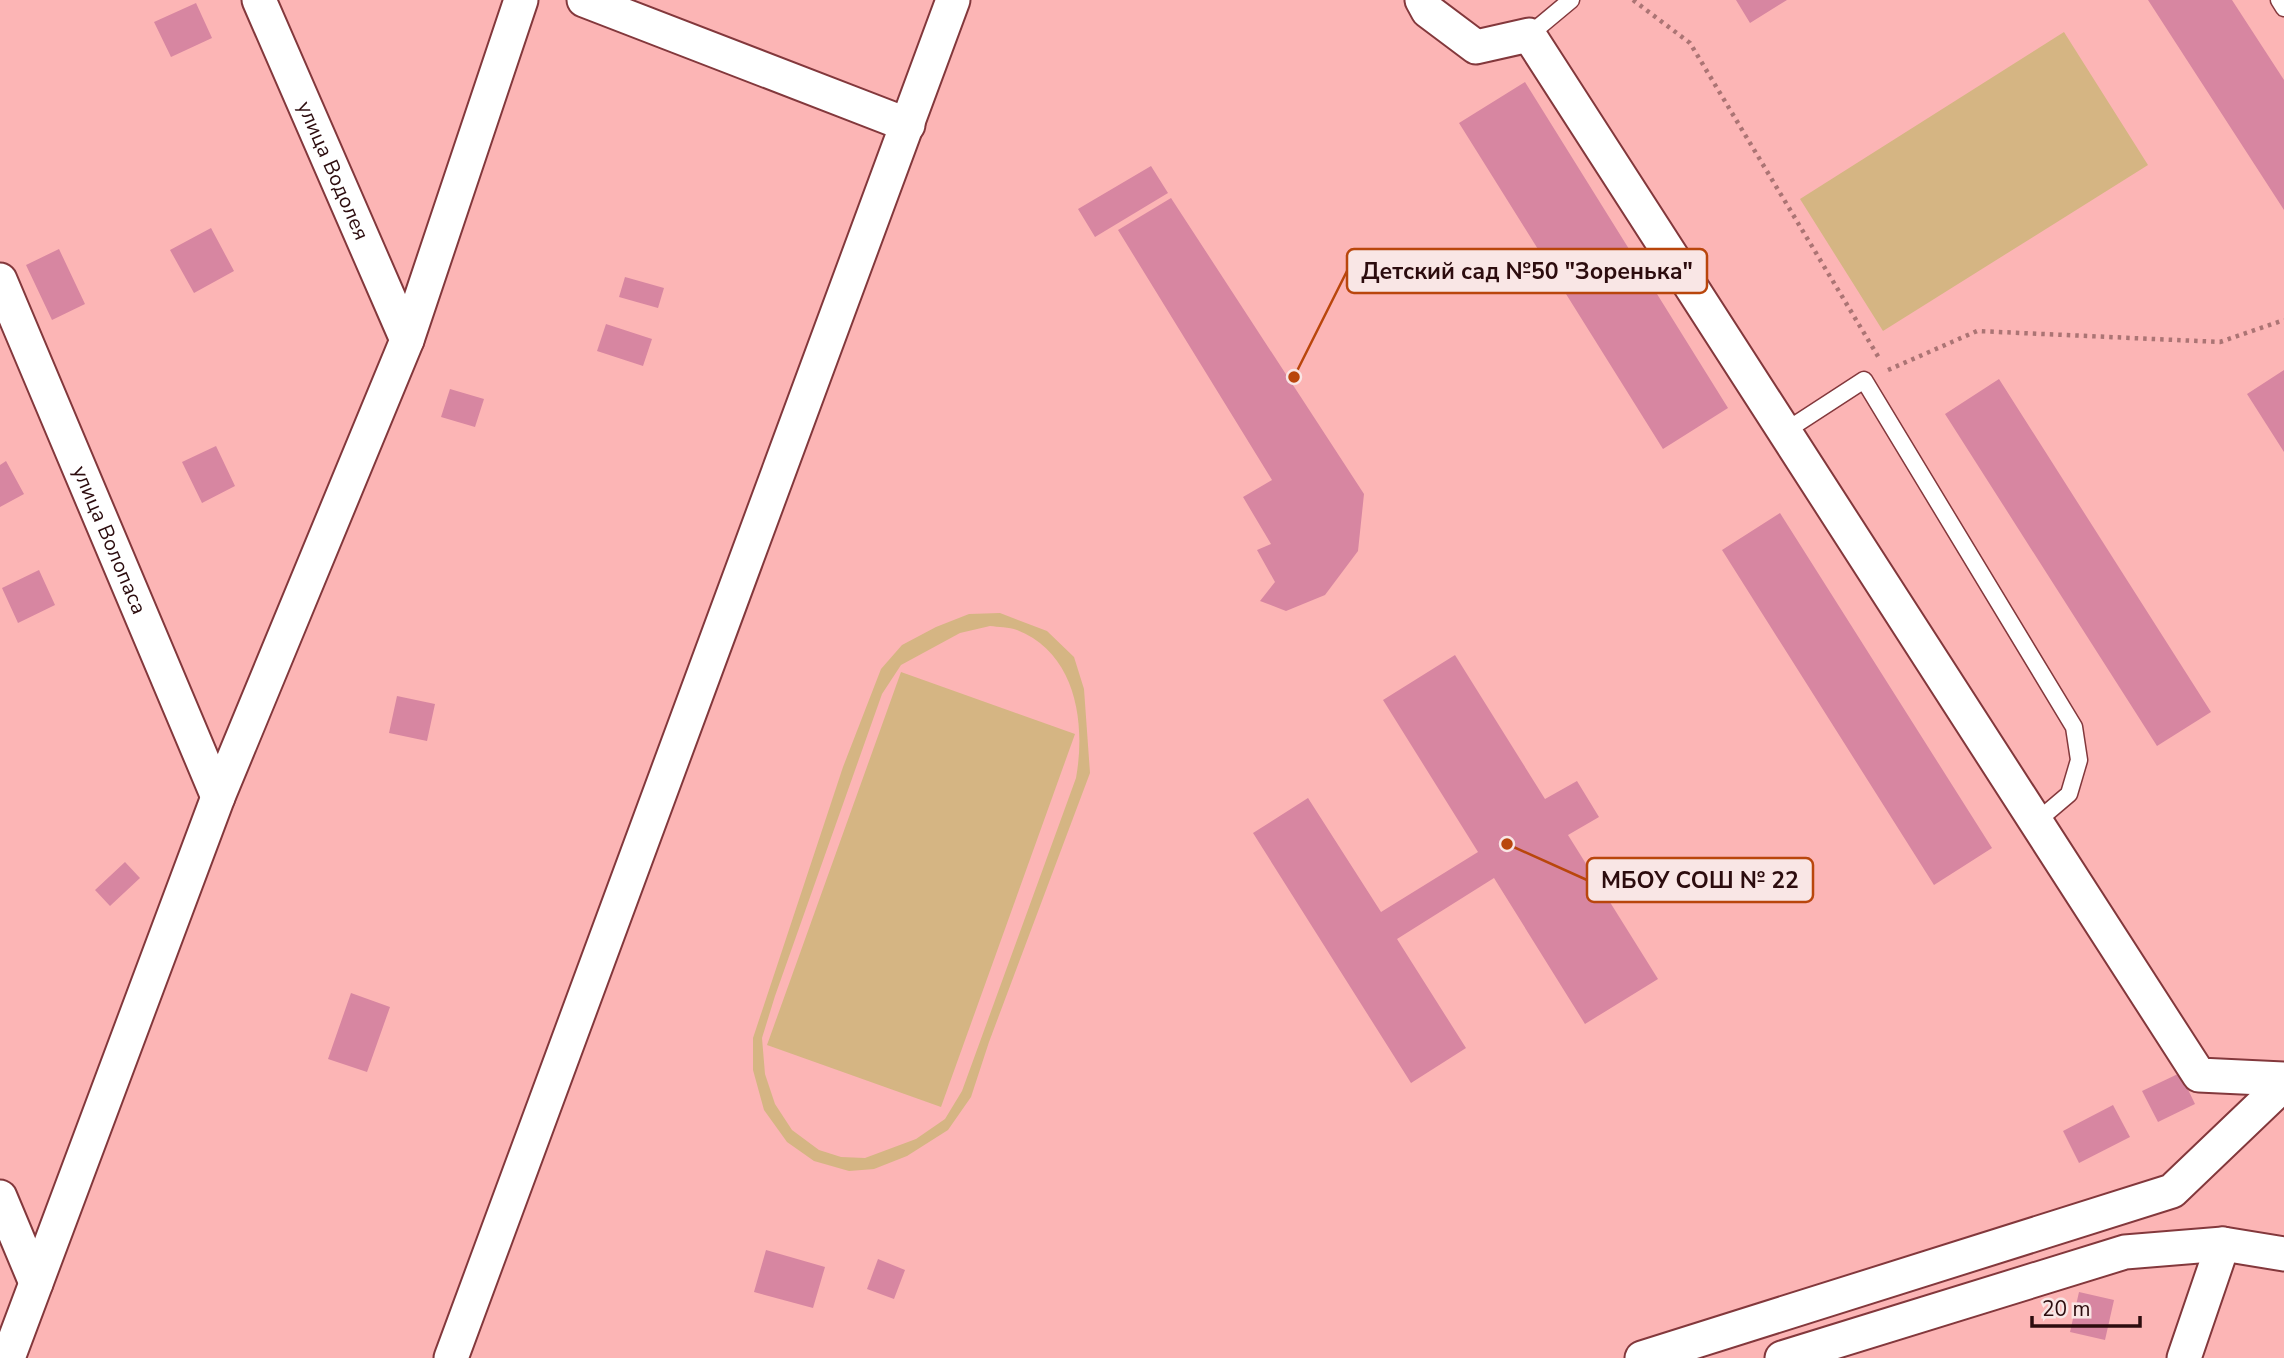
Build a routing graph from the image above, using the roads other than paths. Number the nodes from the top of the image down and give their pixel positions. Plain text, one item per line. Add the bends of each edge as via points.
1 (259, 0) edge
2 (521, 0) edge
3 (584, 0) edge
4 (953, 0) edge
5 (1422, 0) edge
6 (1571, 0) edge
7 (2279, 0) edge
8 (2284, 8) edge
9 (1529, 35) junction
10 (908, 125) junction
11 (0, 281) edge
12 (407, 340) junction
13 (1784, 432) junction
14 (218, 797) junction
15 (2036, 822) junction
16 (2284, 1082) edge
17 (0, 1197) edge
18 (2223, 1244) junction
19 (2284, 1254) edge
20 (36, 1283) junction
21 (8, 1358) edge
22 (451, 1358) edge
23 (1642, 1358) edge
24 (1782, 1358) edge
25 (2184, 1358) edge

1 - 12 street, улица Водолея
2 - 12 street
3 - 10 street
4 - 10 street
5 - 9 street via 1428,11 1476,47
6 - 9 lane
7 - 8 lane
9 - 13 street
10 - 22 street
11 - 14 street, улица Волопаса
12 - 14 street
13 - 15 street
13 - 15 lane via 1864,380 2074,727 2078,760 2069,794
14 - 20 street
15 - 16 street via 2199,1075
16 - 23 street via 2172,1191
17 - 20 street
18 - 19 street
18 - 24 street via 2125,1252
18 - 25 street
20 - 21 street

